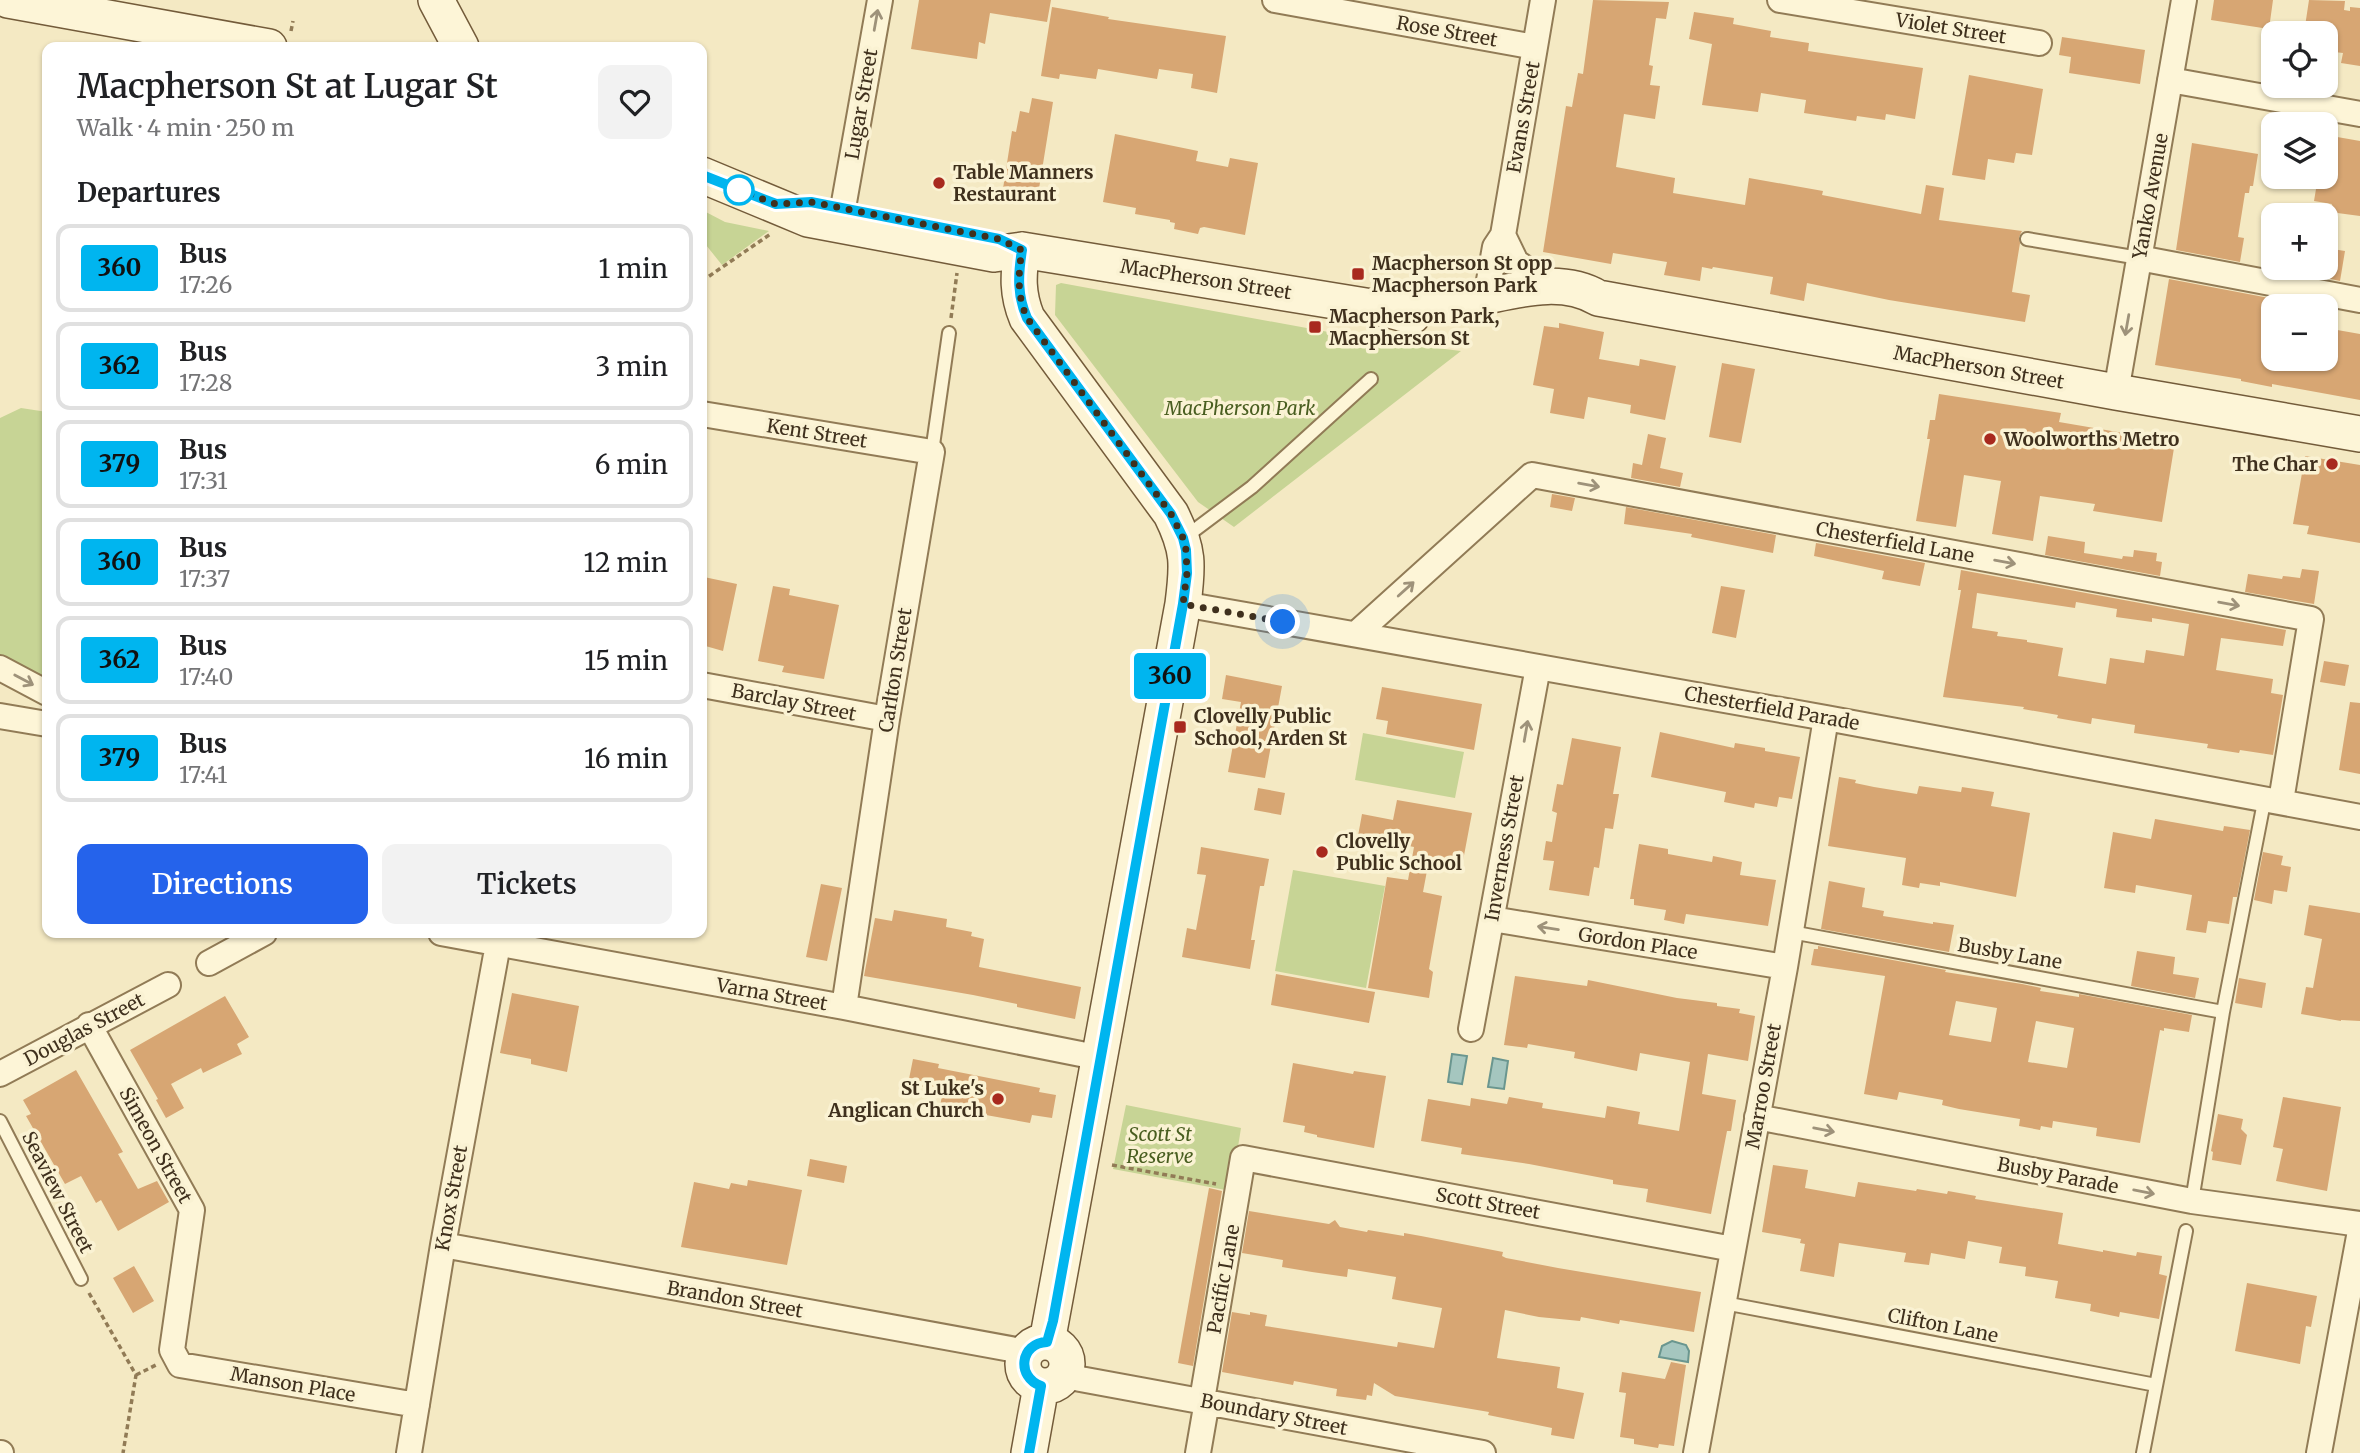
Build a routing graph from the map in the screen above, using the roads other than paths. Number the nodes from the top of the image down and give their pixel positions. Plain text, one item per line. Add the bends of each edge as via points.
1 (8, 0) edge
2 (436, 0) edge
3 (880, 0) edge
4 (1275, 0) edge
5 (1544, 0) edge
6 (1780, 0) edge
7 (2184, 0) edge
8 (241, 42) edge
9 (458, 42) edge
10 (2039, 43) dead end
11 (1535, 47) junction
12 (2170, 80) junction
13 (2360, 114) edge
14 (707, 178) edge
15 (843, 208) junction
16 (776, 217) junction
17 (1503, 235) junction
18 (2027, 239) dead end
19 (1022, 250) junction
20 (2139, 258) junction
21 (1550, 285) junction
22 (1598, 298) junction
23 (2360, 300) edge
24 (1489, 307) junction
25 (949, 333) road end
26 (1371, 379) dead end
27 (2116, 392) junction
28 (707, 415) edge
29 (2360, 433) edge
30 (932, 452) junction
31 (1183, 538) junction
32 (1183, 604) junction
33 (1356, 635) junction
34 (1538, 667) junction
35 (0, 668) edge
36 (707, 686) edge
37 (42, 690) edge
38 (0, 716) edge
39 (1826, 718) junction
40 (887, 719) junction
41 (42, 723) edge
42 (2273, 799) junction
43 (2360, 817) edge
44 (1492, 919) junction
45 (1791, 932) junction
46 (255, 938) edge
47 (467, 938) edge
48 (498, 944) junction
49 (209, 963) dead end
50 (1785, 967) junction
51 (168, 985) dead end
52 (844, 1007) junction
53 (2223, 1012) junction
54 (89, 1025) junction
55 (1471, 1029) dead end
56 (1101, 1058) junction
57 (0, 1074) edge
58 (1757, 1117) junction
59 (0, 1121) edge
60 (1243, 1158) joint
61 (2192, 1201) junction
62 (2360, 1224) edge
63 (2186, 1231) dead end
64 (2360, 1231) edge
65 (443, 1245) junction
66 (1733, 1249) junction
67 (81, 1279) road end
68 (1724, 1303) junction
69 (1037, 1347) junction
70 (175, 1355) joint
71 (1053, 1381) junction
72 (2155, 1385) junction
73 (1205, 1401) junction
74 (417, 1405) junction
75 (1368, 1443) edge
76 (409, 1453) edge
77 (1029, 1453) edge
78 (1198, 1453) edge
79 (1483, 1453) edge
80 (1696, 1453) edge
81 (2143, 1453) edge
82 (2319, 1453) edge

1 - 8 main road
2 - 9 main road
15 -> 3 street, Lugar Street
4 - 11 street, Rose Street
5 - 11 street, Evans Street
6 - 10 street, Violet Street
7 - 12 street, Yanko Avenue
11 - 17 street, Evans Street
12 - 13 street
12 - 20 street, Yanko Avenue
14 - 16 main road, MacPherson Street
15 - 16 main road, MacPherson Street via 811,202
15 - 19 main road, MacPherson Street via 999,239
16 - 19 main road, MacPherson Street via 994,254
17 - 21 street via 1516,262
17 - 24 street, Evans Street via 1495,247
18 - 20 lane
19 - 24 main road, MacPherson Street via 1429,320 1451,322
19 - 31 main road via 1018,294 1027,318 1138,467
20 - 23 street
20 -> 27 street, Yanko Avenue
21 - 22 main road, MacPherson Street via 1585,290
21 - 24 main road, MacPherson Street
22 - 24 main road, MacPherson Street
22 - 27 main road, MacPherson Street
25 - 30 lane, Carlton Street
26 - 31 lane via 1252,487
27 - 29 main road, MacPherson Street
28 - 30 street, Kent Street
30 - 40 street, Carlton Street
31 - 32 main road via 1187,573
32 - 33 street, Chesterfield Parade
32 - 56 main road
33 - 34 street, Chesterfield Parade
33 -> 42 street, Chesterfield Lane via 1532,475 2311,619
34 - 39 street, Chesterfield Parade
44 -> 34 street, Inverness Street
35 -> 37 street
36 - 40 street, Barclay Street
38 - 41 street
39 - 42 street, Chesterfield Parade
39 - 45 street, Marroo Street
40 - 52 street, Carlton Street
42 - 43 street, Chesterfield Parade
42 - 53 lane
50 -> 44 street, Gordon Place
44 - 55 street, Inverness Street
45 - 50 street, Marroo Street
45 - 53 lane, Busby Lane
46 - 49 street
47 - 48 street, Varna Street
48 - 52 street, Varna Street
48 - 65 street, Knox Street
50 - 58 street, Marroo Street
51 - 54 street, Douglas Street
52 - 56 street, Varna Street
53 - 61 lane
54 - 57 street, Douglas Street
54 - 70 street, Simeon Street via 192,1210 172,1350
56 - 69 main road
58 -> 61 street, Busby Parade
58 - 66 street, Marroo Street
59 - 67 lane, Seaview Street
60 - 66 street, Scott Street
60 - 73 street, Pacific Lane
61 - 62 street, Busby Parade
63 - 72 lane
64 - 82 street
65 - 69 street, Brandon Street
65 - 74 street, Knox Street
66 - 68 street, Marroo Street
68 - 72 lane, Clifton Lane
68 - 80 street, Marroo Street
69 - 71 main road via 1023,1365 1025,1373 1034,1383
70 - 74 street, Manson Place via 180,1365
71 - 73 street, Boundary Street
71 - 77 main road
72 - 81 lane
73 - 75 street, Boundary Street
73 - 78 street, Pacific Lane
74 - 76 street, Knox Street
75 - 79 street, Boundary Street

